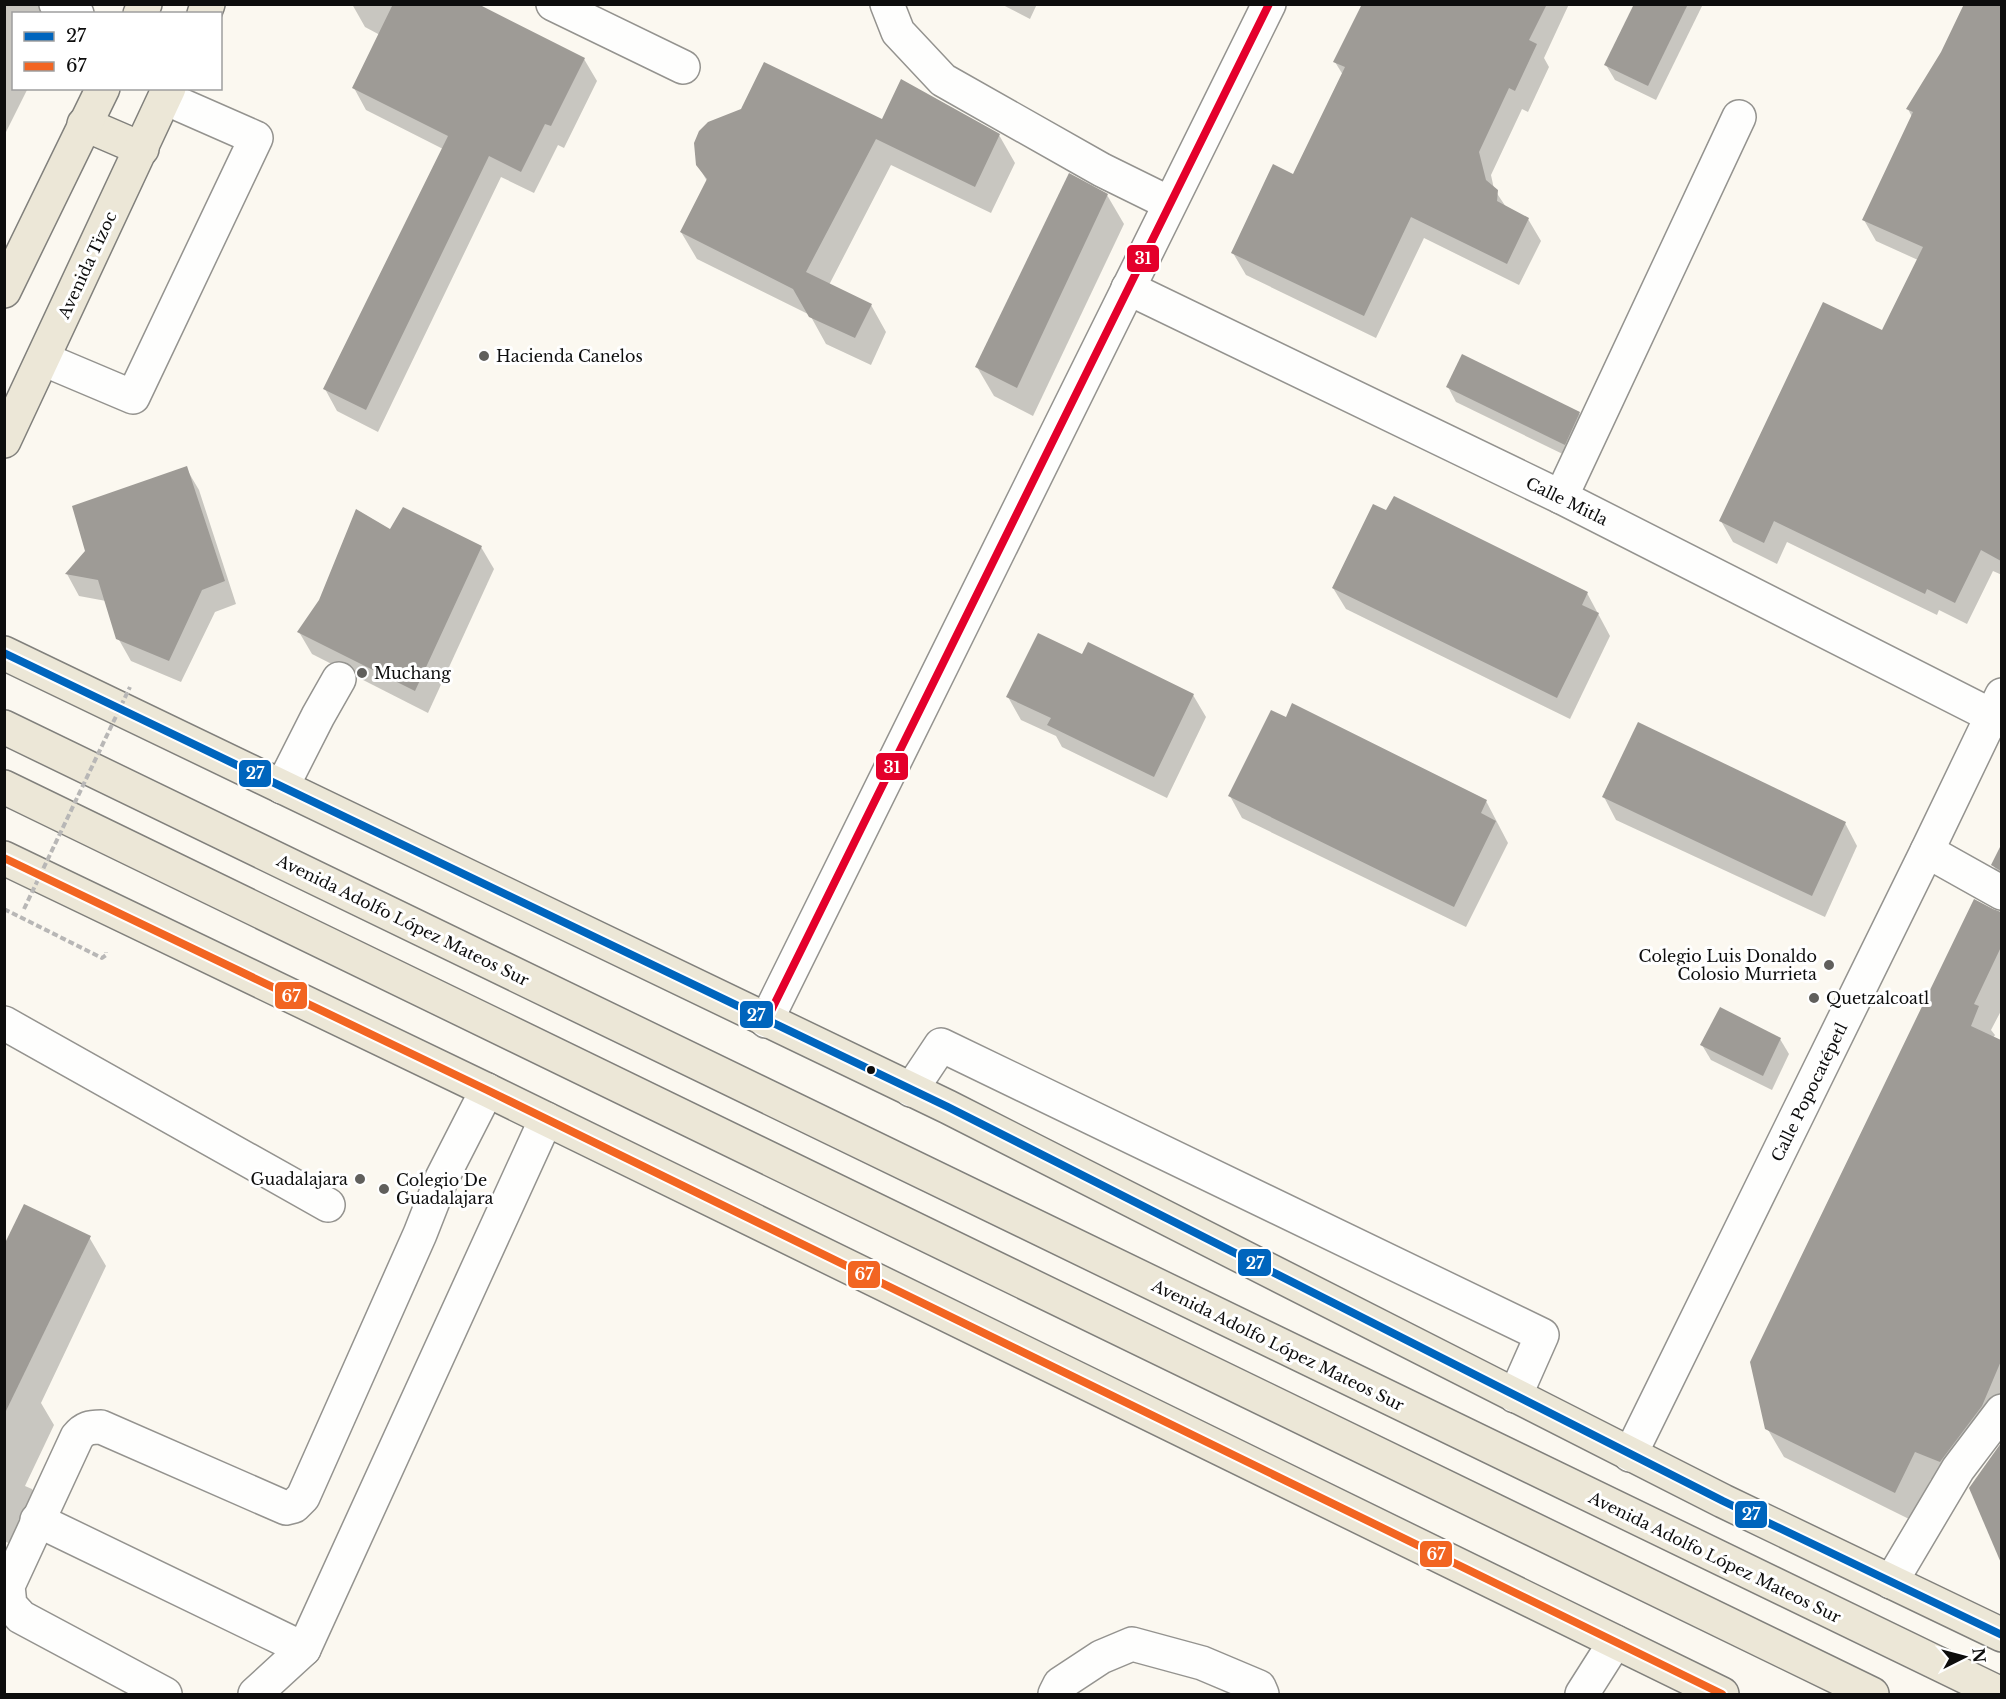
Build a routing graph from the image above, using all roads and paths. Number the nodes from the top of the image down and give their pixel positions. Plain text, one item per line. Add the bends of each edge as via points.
1 (56, 4) edge
2 (553, 4) edge
3 (887, 4) edge
4 (1269, 4) edge
5 (73, 12) edge
6 (683, 67) dead end
7 (102, 90) edge
8 (167, 93) edge
9 (1739, 117) dead end
10 (84, 124) junction
11 (142, 149) junction
12 (1169, 203) junction
13 (1128, 288) junction
14 (4, 291) edge
15 (43, 359) junction
16 (4, 441) edge
17 (1561, 497) junction
18 (4, 652) edge
19 (339, 679) dead end
20 (130, 687) dead end
21 (1998, 711) edge
22 (4, 727) edge
23 (4, 787) edge
24 (282, 787) junction
25 (1927, 851) junction
26 (4, 858) edge
27 (2001, 893) edge
28 (24, 909) dead end
29 (766, 1021) junction
30 (4, 1023) edge
31 (487, 1090) junction
32 (911, 1090) junction
33 (546, 1119) junction
34 (328, 1205) dead end
35 (1515, 1396) junction
36 (2001, 1411) edge
37 (1630, 1455) junction
38 (37, 1520) junction
39 (1891, 1582) junction
40 (2001, 1635) edge
41 (1615, 1642) junction
42 (304, 1649) junction
43 (165, 1695) edge
44 (255, 1695) edge
45 (1055, 1695) edge
46 (1263, 1695) edge
47 (1582, 1695) edge
48 (1722, 1695) edge
49 (1872, 1695) edge
50 (2001, 1695) edge

1 - 5 street
2 - 6 street
3 - 12 street via 898,32 943,80 1102,170
4 - 12 street
7 - 10 main road
8 - 11 main road, Avenida Tizoc
8 - 15 street via 256,138 133,397
9 - 17 street
10 - 11 main road
10 - 14 main road
11 - 15 main road, Avenida Tizoc
12 - 13 street
13 - 17 street, Calle Mitla
13 - 29 street
15 - 16 main road, Avenida Tizoc
17 - 21 street, Calle Mitla
18 - 24 main road
19 - 24 street
20 - 28 path, bridge
21 - 25 street, Calle Popocatépetl
22 - 50 main road, Avenida Adolfo López Mateos Sur
23 - 49 main road
24 - 29 main road
25 - 27 street
25 - 37 street, Calle Popocatépetl
26 - 31 main road
29 - 32 main road
30 - 34 street
31 - 33 main road
31 - 38 street via 442,1178 303,1497 294,1506 286,1508 101,1427 89,1427 77,1437
32 - 35 main road
32 - 35 street via 941,1046 1542,1335
33 - 41 main road
33 - 42 street
35 - 37 main road
36 - 39 street via 1958,1469
37 - 39 main road
38 - 42 street
38 - 43 street via 8,1586 10,1605 15,1612
39 - 40 main road
41 - 47 street
41 - 48 main road
42 - 44 street
45 - 46 street via 1060,1684 1101,1657 1132,1644 1202,1663 1259,1687

